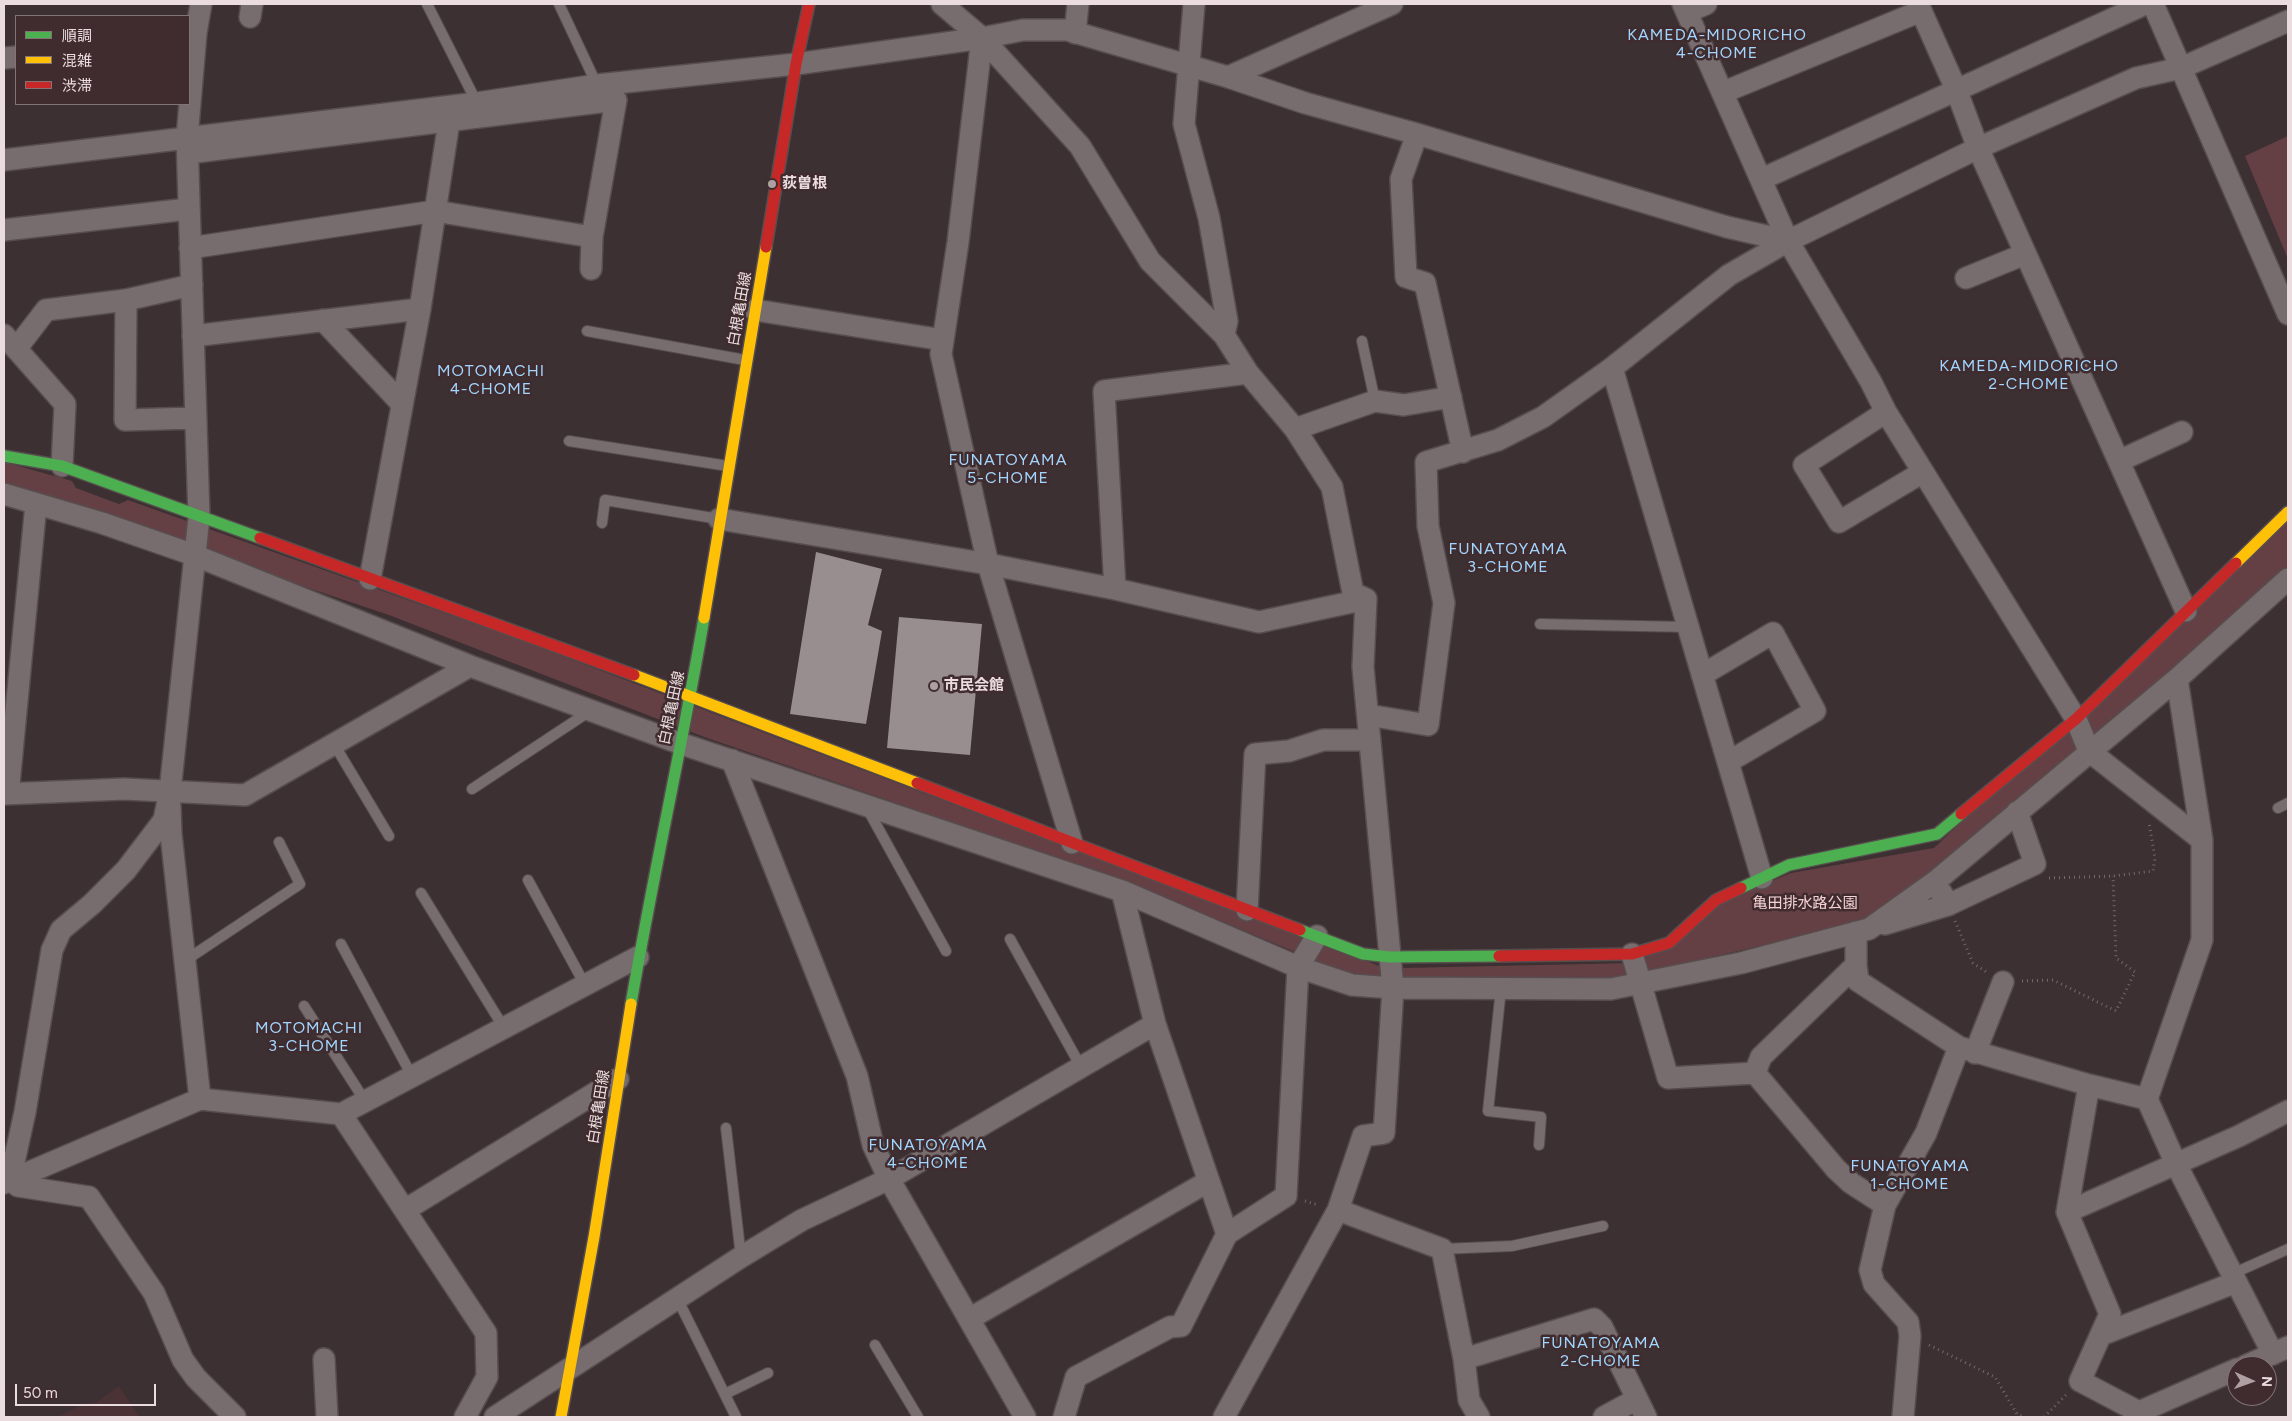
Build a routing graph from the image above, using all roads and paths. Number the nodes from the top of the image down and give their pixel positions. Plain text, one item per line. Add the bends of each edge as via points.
1 (201, 4) edge
2 (427, 4) edge
3 (559, 4) edge
4 (809, 4) edge
5 (942, 4) edge
6 (1078, 4) edge
7 (1194, 4) edge
8 (1392, 4) edge
9 (2146, 4) edge
10 (2153, 4) edge
11 (1692, 6) edge
12 (1920, 7) edge
13 (2288, 21) edge
14 (1075, 33) junction
15 (192, 34) edge
16 (982, 38) junction
17 (796, 64) junction
18 (1188, 66) junction
19 (2181, 68) junction
20 (1228, 77) junction
21 (597, 85) junction
22 (1956, 89) junction
23 (190, 90) edge
24 (1724, 92) junction
25 (477, 103) junction
26 (189, 105) edge
27 (449, 122) junction
28 (1417, 134) junction
29 (188, 145) junction
30 (1978, 148) junction
31 (4, 160) edge
32 (1762, 179) junction
33 (188, 209) junction
34 (435, 211) junction
35 (4, 230) edge
36 (592, 237) junction
37 (1788, 240) junction
38 (190, 248) junction
39 (2025, 254) junction
40 (591, 269) dead end
41 (1966, 278) dead end
42 (192, 285) junction
43 (126, 300) junction
44 (420, 309) junction
45 (755, 310) junction
46 (2288, 314) edge
47 (323, 320) junction
48 (587, 332) dead end
49 (1224, 335) junction
50 (193, 336) junction
51 (943, 340) junction
52 (1362, 341) dead end
53 (10, 342) edge
54 (746, 360) junction
55 (1612, 368) junction
56 (1248, 373) junction
57 (1451, 397) junction
58 (1375, 401) junction
59 (402, 404) junction
60 (1886, 412) junction
61 (195, 418) junction
62 (1295, 429) junction
63 (2182, 432) dead end
64 (569, 441) dead end
65 (1463, 452) junction
66 (4, 456) edge
67 (2119, 461) junction
68 (62, 466) junction
69 (728, 466) junction
70 (1924, 472) junction
71 (4, 494) edge
72 (36, 504) junction
73 (2288, 512) edge
74 (199, 517) junction
75 (720, 519) junction
76 (602, 523) dead end
77 (194, 555) junction
78 (988, 564) junction
79 (370, 579) junction
80 (2288, 579) edge
81 (1115, 589) junction
82 (1366, 599) junction
83 (2186, 611) junction
84 (1540, 624) dead end
85 (1688, 627) junction
86 (470, 666) junction
87 (1702, 675) junction
88 (2178, 679) junction
89 (691, 696) junction
90 (591, 710) junction
91 (1368, 715) junction
92 (2076, 719) junction
93 (1370, 740) junction
94 (679, 743) junction
95 (334, 744) junction
96 (2089, 751) junction
97 (732, 760) junction
98 (1728, 762) junction
99 (472, 789) dead end
100 (170, 791) junction
101 (6, 794) edge
102 (2144, 794) junction
103 (2288, 804) edge
104 (865, 805) junction
105 (2278, 808) dead end
106 (2017, 812) junction
107 (389, 836) dead end
108 (2202, 840) junction
109 (279, 842) dead end
110 (1072, 842) junction
111 (2035, 864) junction
112 (2113, 876) junction
113 (1762, 878) junction
114 (528, 880) dead end
115 (1936, 881) junction
116 (1122, 891) junction
117 (421, 893) dead end
118 (1948, 905) junction
119 (1247, 910) junction
120 (1863, 930) junction
121 (1317, 936) junction
122 (1010, 939) dead end
123 (341, 944) dead end
124 (946, 951) dead end
125 (1632, 954) junction
126 (1390, 957) junction
127 (638, 958) junction
128 (186, 960) junction
129 (1856, 965) junction
130 (1298, 967) junction
131 (2003, 982) junction
132 (1640, 984) junction
133 (585, 985) junction
134 (1393, 988) junction
135 (1501, 989) junction
136 (304, 1006) dead end
137 (1155, 1024) junction
138 (504, 1028) junction
139 (1967, 1050) junction
140 (1080, 1068) junction
141 (1755, 1073) junction
142 (412, 1076) junction
143 (618, 1079) junction
144 (2089, 1085) junction
145 (200, 1099) junction
146 (2148, 1099) junction
147 (365, 1101) junction
148 (2288, 1111) edge
149 (341, 1114) junction
150 (726, 1128) dead end
151 (1538, 1145) dead end
152 (2176, 1164) junction
153 (889, 1180) junction
154 (7, 1181) edge
155 (1209, 1181) junction
156 (1286, 1196) junction
157 (1885, 1205) junction
158 (405, 1210) junction
159 (1338, 1210) junction
160 (2067, 1212) junction
161 (1603, 1226) dead end
162 (1227, 1234) junction
163 (1442, 1249) junction
164 (2288, 1249) edge
165 (741, 1257) junction
166 (2234, 1278) junction
167 (677, 1298) junction
168 (969, 1319) junction
169 (2101, 1334) junction
170 (1910, 1336) junction
171 (875, 1345) dead end
172 (2281, 1350) edge
173 (2268, 1356) edge
174 (324, 1359) dead end
175 (1464, 1359) junction
176 (571, 1368) junction
177 (768, 1373) dead end
178 (2227, 1373) edge
179 (2080, 1381) junction
180 (725, 1394) junction
181 (1642, 1408) edge
182 (235, 1417) edge
183 (327, 1417) edge
184 (465, 1417) edge
185 (495, 1417) edge
186 (561, 1417) edge
187 (736, 1417) edge
188 (918, 1417) edge
189 (1025, 1417) edge
190 (1064, 1417) edge
191 (1224, 1417) edge
192 (1479, 1417) edge
193 (1604, 1417) edge
194 (1886, 1417) edge
195 (1890, 1417) edge
196 (1903, 1417) edge
197 (2024, 1417) edge
198 (2044, 1417) edge

1 - 15 street
2 - 25 lane
3 - 21 lane
4 - 17 street, 白根亀田線
5 - 16 street
6 - 14 street
7 - 18 street
8 - 20 street
9 - 22 street
10 - 19 street
11 - 24 street
12 - 22 street
12 - 24 street
13 - 19 street
14 - 16 street via 1067,30 1023,30
14 - 18 street
15 - 23 street
16 - 17 street
16 - 49 street via 1080,146 1150,261
16 - 51 street
17 - 21 street
17 - 45 street, 白根亀田線
18 - 20 street
18 - 49 street via 1184,124 1210,218 1227,321
19 - 30 street via 2136,78
19 - 46 street
20 - 28 street via 1305,103
21 - 25 street
22 - 30 street
22 - 32 street
24 - 32 street
25 - 29 street
26 - 29 street
27 - 29 street
27 - 34 street
27 - 36 street via 616,100
28 - 37 street via 1727,227
28 - 57 street via 1401,179 1406,277 1425,283
29 - 31 street
29 - 33 street
30 - 37 street
30 - 39 street
32 - 37 street
33 - 35 street
33 - 38 street
34 - 36 street
34 - 38 street
34 - 44 street
36 - 40 street
37 - 55 street via 1729,276
37 - 60 street
38 - 42 street
39 - 41 street
39 - 67 street
42 - 43 street
42 - 50 street
43 - 53 street via 46,310
43 - 61 street via 125,420
44 - 47 street
44 - 59 street
45 - 51 street
45 - 54 street, 白根亀田線
47 - 50 street
47 - 59 street
48 - 54 lane
49 - 56 street
50 - 61 street
51 - 78 street via 941,354
52 - 58 lane
53 - 68 street via 65,404
54 - 69 street, 白根亀田線
55 - 65 street via 1543,417 1498,440
55 - 85 street
56 - 62 street
56 - 81 street via 1104,392
57 - 58 street via 1404,405
57 - 65 street
58 - 62 street
59 - 79 street
60 - 70 street
60 - 70 street via 1804,465 1839,522
61 - 74 street
62 - 82 street via 1332,487 1353,593
63 - 67 street
64 - 69 lane
65 - 91 street via 1426,462 1428,526 1444,603 1428,725
66 - 68 street
67 - 83 street
68 - 74 street
69 - 75 street, 白根亀田線
70 - 92 street
71 - 72 street
72 - 77 street
72 - 101 street
73 - 83 street
74 - 77 street
74 - 79 street
75 - 76 lane via 606,500
75 - 78 street
75 - 89 street, 白根亀田線
77 - 86 street
77 - 100 street
78 - 81 street
78 - 110 street
79 - 89 street
80 - 88 street
81 - 82 street via 1259,622
82 - 91 street via 1363,667
83 - 92 street
84 - 85 lane
85 - 87 street
86 - 90 street
86 - 95 street
87 - 98 street
87 - 98 street via 1772,633 1815,711
88 - 96 street
88 - 108 street
89 - 94 street, 白根亀田線
89 - 110 street
90 - 94 street
90 - 99 lane
91 - 93 street
92 - 96 street
92 - 113 street via 1937,834 1790,865
93 - 119 street via 1323,740 1289,751 1255,754
93 - 126 street
94 - 97 street
94 - 127 street, 白根亀田線
95 - 100 street via 245,794
95 - 107 lane
96 - 102 street
96 - 106 street
97 - 104 street
97 - 153 street via 857,1076 873,1145
98 - 113 street
100 - 101 street via 124,789
100 - 128 street via 171,834
100 - 154 street via 164,820 126,870 61,930 52,950 25,1112
102 - 108 street
102 - 112 path via 2155,858 2153,871
103 - 105 lane
104 - 116 street
104 - 124 lane
106 - 111 street
106 - 115 street
108 - 146 street via 2202,940
109 - 128 lane via 300,884
110 - 119 street
111 - 112 path via 2040,878
111 - 118 street
112 - 131 path via 2116,958 2135,972 2116,1011 2053,980
113 - 125 street via 1716,900 1669,943
114 - 133 lane
115 - 118 street
115 - 120 street
116 - 130 street
116 - 137 street
117 - 138 lane
118 - 120 street
118 - 131 path via 1973,963
119 - 121 street
120 - 129 street
120 - 132 street via 1741,963
121 - 126 street via 1363,954
121 - 130 street
122 - 140 lane
123 - 142 lane
125 - 126 street
125 - 132 street
126 - 134 street
127 - 133 street
127 - 143 street, 白根亀田線
128 - 145 street
129 - 139 street via 1858,981
129 - 141 street via 1762,1056
130 - 134 street via 1352,985
130 - 156 street
131 - 139 street
132 - 135 street via 1611,990
132 - 141 street via 1668,1078
133 - 138 street
134 - 135 street
134 - 159 street via 1384,1134 1362,1136
135 - 151 lane via 1488,1111 1541,1117
136 - 147 lane
137 - 140 street
137 - 155 street
138 - 142 street
139 - 144 street
139 - 157 street via 1926,1133
140 - 153 street
141 - 157 street via 1836,1169
142 - 147 street
143 - 158 street
143 - 176 street, 白根亀田線
144 - 146 street
144 - 160 street
145 - 149 street
145 - 154 street
146 - 152 street
147 - 149 street
148 - 152 street
149 - 158 street
150 - 165 lane
152 - 160 street
152 - 166 street
153 - 165 street via 802,1220
153 - 168 street
154 - 182 street via 18,1186 89,1197 154,1293 183,1360 196,1378
155 - 162 street
155 - 168 street
156 - 159 path
156 - 162 street
157 - 170 street via 1870,1270 1874,1284 1908,1322
158 - 184 street via 486,1333 487,1377
159 - 163 street
159 - 191 street
160 - 169 street via 2110,1314
161 - 163 lane via 1512,1246
162 - 190 street via 1181,1326 1170,1327 1076,1377
163 - 175 street
164 - 166 lane
165 - 167 street
166 - 169 street
166 - 172 street
167 - 176 street
167 - 180 lane
168 - 189 street
169 - 179 street
170 - 196 street
170 - 197 path via 1995,1377 2017,1414
171 - 188 lane
172 - 173 street
174 - 183 street
175 - 181 street via 1594,1319 1602,1327
175 - 192 street via 1469,1400
176 - 185 street
176 - 186 street, 白根亀田線
177 - 180 lane
178 - 179 street via 2139,1412
179 - 198 path
180 - 187 lane
181 - 193 street
194 - 195 street

